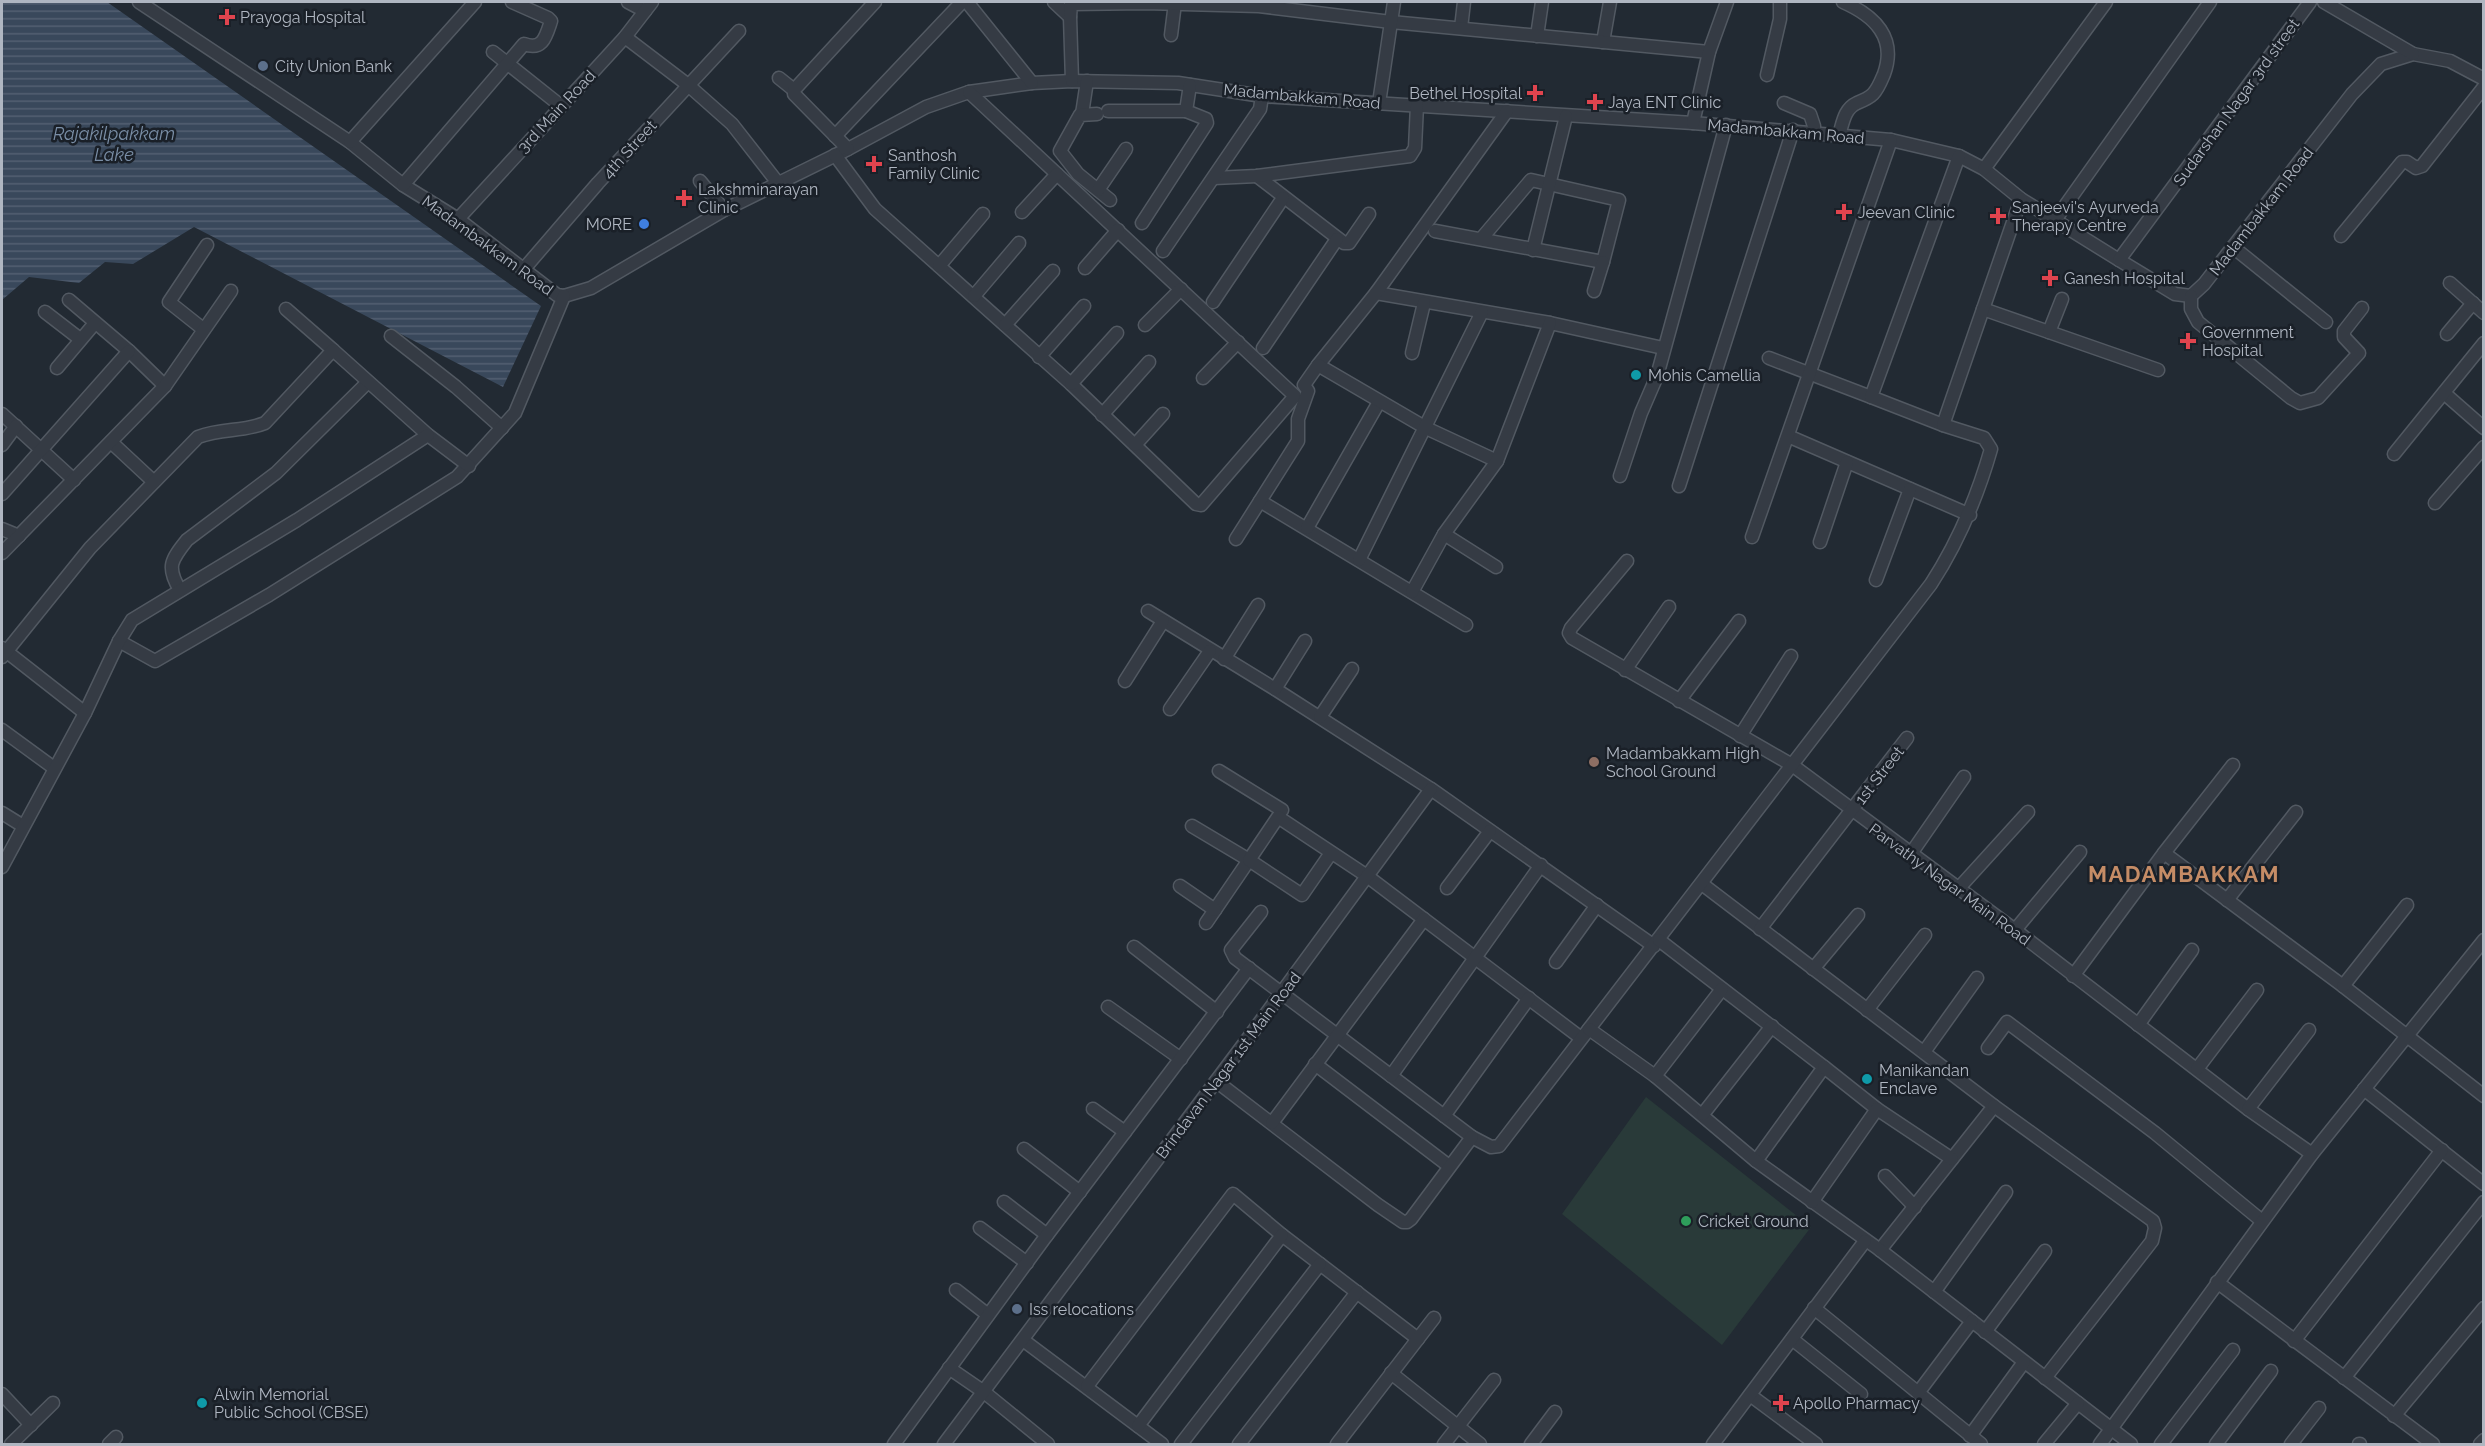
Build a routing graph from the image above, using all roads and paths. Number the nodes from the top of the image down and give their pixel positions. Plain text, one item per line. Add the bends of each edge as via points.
1 (139, 2) edge
2 (475, 2) edge
3 (512, 2) edge
4 (628, 2) edge
5 (875, 2) edge
6 (962, 2) edge
7 (967, 2) edge
8 (1145, 2) edge
9 (1394, 2) edge
10 (1464, 2) edge
11 (1542, 2) edge
12 (1610, 2) edge
13 (1780, 2) edge
14 (1843, 2) edge
15 (2106, 2) edge
16 (2210, 2) edge
17 (2310, 2) edge
18 (2324, 2) edge
19 (2352, 2) edge
20 (1175, 3) junction
21 (1723, 3) edge
22 (1064, 5) edge
23 (649, 6) edge
24 (2343, 13) junction
25 (1392, 22) junction
26 (1461, 28) junction
27 (739, 31) dead end
28 (1171, 35) dead end
29 (1537, 36) junction
30 (625, 37) junction
31 (1603, 42) junction
32 (493, 52) dead end
33 (1709, 52) junction
34 (2413, 54) junction
35 (507, 63) junction
36 (1767, 75) dead end
37 (779, 78) dead end
38 (2484, 79) edge
39 (1072, 81) junction
40 (1087, 81) junction
41 (1032, 82) junction
42 (687, 85) junction
43 (1190, 85) junction
44 (2484, 87) edge
45 (794, 90) junction
46 (969, 92) junction
47 (1262, 96) junction
48 (1784, 102) dead end
49 (1379, 103) junction
50 (1417, 105) junction
51 (561, 106) junction
52 (1186, 111) junction
53 (1507, 111) junction
54 (1082, 114) junction
55 (1566, 116) junction
56 (1693, 123) junction
57 (1726, 125) junction
58 (1793, 130) junction
59 (1814, 132) junction
60 (1839, 135) junction
61 (835, 136) junction
62 (1891, 140) junction
63 (350, 142) junction
64 (849, 149) junction
65 (1126, 149) dead end
66 (835, 155) junction
67 (1959, 156) junction
68 (1984, 169) junction
69 (1057, 174) junction
70 (1257, 176) junction
71 (1214, 178) junction
72 (700, 181) dead end
73 (778, 183) junction
74 (1550, 184) junction
75 (404, 185) junction
76 (1098, 190) junction
77 (1283, 198) junction
78 (2021, 199) junction
79 (1110, 200) dead end
80 (724, 210) junction
81 (1022, 212) dead end
82 (983, 214) dead end
83 (1369, 214) dead end
84 (458, 219) junction
85 (2055, 220) junction
86 (1142, 223) dead end
87 (1118, 230) junction
88 (1435, 231) dead end
89 (2341, 236) dead end
90 (1337, 239) junction
91 (1481, 239) junction
92 (1019, 243) dead end
93 (207, 245) dead end
94 (2233, 247) junction
95 (1533, 250) junction
96 (1163, 251) dead end
97 (2119, 260) junction
98 (1603, 262) junction
99 (939, 266) junction
100 (1084, 268) dead end
101 (523, 270) junction
102 (1053, 271) dead end
103 (2450, 283) dead end
104 (1181, 289) junction
105 (231, 291) dead end
106 (1594, 291) dead end
107 (1376, 292) junction
108 (564, 296) junction
109 (974, 296) junction
110 (2191, 296) junction
111 (2062, 299) dead end
112 (69, 300) dead end
113 (1213, 302) dead end
114 (1424, 303) junction
115 (2473, 303) junction
116 (1084, 306) dead end
117 (2362, 308) dead end
118 (286, 309) dead end
119 (1983, 309) junction
120 (45, 312) dead end
121 (1482, 312) junction
122 (2484, 313) edge
123 (95, 322) junction
124 (2326, 322) dead end
125 (1550, 323) junction
126 (1005, 325) junction
127 (1145, 325) dead end
128 (203, 329) junction
129 (2049, 332) junction
130 (1117, 333) dead end
131 (2447, 334) dead end
132 (391, 336) dead end
133 (80, 339) junction
134 (1238, 342) junction
135 (2484, 343) edge
136 (1263, 348) dead end
137 (1663, 348) junction
138 (129, 351) junction
139 (333, 351) junction
140 (1412, 353) dead end
141 (1039, 357) junction
142 (1769, 358) dead end
143 (1149, 362) dead end
144 (1318, 365) junction
145 (57, 368) dead end
146 (2158, 370) dead end
147 (1810, 372) junction
148 (1203, 378) dead end
149 (368, 382) junction
150 (1071, 384) junction
151 (165, 386) junction
152 (2444, 393) junction
153 (1871, 397) junction
154 (1379, 402) junction
155 (2, 414) edge
156 (1162, 414) dead end
157 (1102, 415) junction
158 (1943, 425) junction
159 (16, 426) junction
160 (502, 428) junction
161 (1426, 428) junction
162 (2484, 428) edge
163 (428, 435) junction
164 (1788, 436) junction
165 (111, 442) junction
166 (2, 445) edge
167 (1135, 445) junction
168 (2484, 447) edge
169 (42, 449) junction
170 (2394, 454) dead end
171 (1497, 461) junction
172 (1847, 462) junction
173 (469, 466) junction
174 (1620, 476) dead end
175 (74, 480) junction
176 (154, 482) junction
177 (1679, 486) dead end
178 (1910, 489) junction
179 (2, 494) edge
180 (1260, 501) junction
181 (2434, 503) dead end
182 (1970, 515) junction
183 (1306, 528) junction
184 (2, 529) edge
185 (1444, 534) junction
186 (19, 536) junction
187 (1752, 537) dead end
188 (1236, 539) dead end
189 (1820, 542) dead end
190 (2, 553) edge
191 (1359, 560) junction
192 (1627, 561) dead end
193 (1496, 567) dead end
194 (1876, 580) dead end
195 (180, 590) junction
196 (1412, 592) junction
197 (1258, 605) dead end
198 (1669, 607) dead end
199 (1148, 612) dead end
200 (1163, 621) junction
201 (1739, 621) dead end
202 (1466, 625) dead end
203 (118, 641) junction
204 (1305, 641) dead end
205 (1210, 651) junction
206 (3, 652) edge
207 (1791, 656) dead end
208 (1224, 659) junction
209 (1352, 669) dead end
210 (1625, 670) junction
211 (1125, 681) dead end
212 (1275, 689) junction
213 (1679, 701) junction
214 (1170, 709) dead end
215 (85, 713) junction
216 (1320, 717) junction
217 (2, 730) edge
218 (1740, 736) junction
219 (1907, 738) dead end
220 (1792, 765) junction
221 (2233, 765) dead end
222 (54, 768) junction
223 (1219, 771) dead end
224 (1964, 777) dead end
225 (1431, 789) junction
226 (1282, 810) junction
227 (1851, 811) junction
228 (2028, 812) dead end
229 (2296, 812) dead end
230 (2, 813) edge
231 (23, 826) junction
232 (1192, 826) dead end
233 (1490, 831) junction
234 (2080, 852) dead end
235 (1331, 853) junction
236 (2164, 853) junction
237 (1911, 855) junction
238 (1249, 861) junction
239 (1541, 865) junction
240 (2, 867) edge
241 (1367, 876) junction
242 (1702, 884) junction
243 (1180, 886) dead end
244 (1447, 888) dead end
245 (1958, 889) junction
246 (2227, 900) junction
247 (1597, 905) junction
248 (2407, 905) dead end
249 (1215, 910) junction
250 (1261, 912) dead end
251 (1858, 915) dead end
252 (1424, 919) junction
253 (1206, 923) dead end
254 (1760, 928) junction
255 (2015, 930) junction
256 (1925, 935) dead end
257 (2484, 940) edge
258 (1656, 943) junction
259 (1134, 947) dead end
260 (2192, 950) dead end
261 (1476, 958) junction
262 (1556, 962) dead end
263 (1249, 968) junction
264 (1813, 969) junction
265 (2073, 976) junction
266 (1977, 978) dead end
267 (2343, 986) junction
268 (1722, 988) junction
269 (2258, 990) dead end
270 (1282, 993) junction
271 (1529, 998) junction
272 (1108, 1007) dead end
273 (1867, 1010) junction
274 (1216, 1012) junction
275 (2138, 1025) junction
276 (1772, 1026) junction
277 (2309, 1030) dead end
278 (1585, 1033) junction
279 (1337, 1035) junction
280 (2407, 1036) junction
281 (1988, 1048) dead end
282 (1924, 1052) junction
283 (1181, 1059) junction
284 (1316, 1064) junction
285 (1824, 1067) junction
286 (2197, 1069) junction
287 (1391, 1076) junction
288 (1654, 1076) junction
289 (1216, 1081) junction
290 (2364, 1089) junction
291 (2481, 1090) edge
292 (1994, 1106) junction
293 (1093, 1109) dead end
294 (1877, 1109) junction
295 (2248, 1109) junction
296 (1703, 1114) junction
297 (1444, 1116) junction
298 (1272, 1123) junction
299 (1125, 1132) junction
300 (1472, 1137) junction
301 (1023, 1149) dead end
302 (2442, 1150) junction
303 (2312, 1154) junction
304 (1952, 1159) junction
305 (1756, 1161) junction
306 (1449, 1166) junction
307 (1885, 1176) dead end
308 (2484, 1184) edge
309 (1080, 1192) junction
310 (2006, 1192) dead end
311 (1004, 1202) dead end
312 (1812, 1202) junction
313 (2484, 1202) edge
314 (1915, 1207) junction
315 (2262, 1221) junction
316 (980, 1228) dead end
317 (1047, 1235) junction
318 (1282, 1235) junction
319 (1865, 1241) junction
320 (1880, 1250) junction
321 (2045, 1251) dead end
322 (1027, 1263) junction
323 (1320, 1264) junction
324 (2217, 1282) junction
325 (956, 1290) dead end
326 (1357, 1292) junction
327 (1934, 1292) junction
328 (1814, 1308) junction
329 (2484, 1308) edge
330 (988, 1315) junction
331 (1434, 1318) dead end
332 (1972, 1321) junction
333 (1985, 1332) junction
334 (1418, 1339) junction
335 (1792, 1339) junction
336 (1023, 1340) junction
337 (2294, 1341) junction
338 (2233, 1350) dead end
339 (2024, 1362) junction
340 (949, 1368) junction
341 (2271, 1371) dead end
342 (1391, 1373) junction
343 (2045, 1378) junction
344 (2344, 1378) junction
345 (1494, 1380) dead end
346 (1087, 1386) junction
347 (984, 1392) junction
348 (1918, 1393) junction
349 (2, 1394) edge
350 (1861, 1394) dead end
351 (1750, 1395) junction
352 (52, 1403) dead end
353 (2078, 1403) junction
354 (2319, 1408) dead end
355 (1555, 1413) dead end
356 (2394, 1416) junction
357 (31, 1425) junction
358 (1138, 1426) junction
359 (1458, 1427) junction
360 (2112, 1429) junction
361 (1970, 1436) junction
362 (2484, 1440) edge
363 (1808, 1442) edge
364 (1042, 1443) edge
365 (12, 1444) edge
366 (894, 1444) edge
367 (944, 1444) edge
368 (1162, 1444) edge
369 (1181, 1444) edge
370 (1239, 1444) edge
371 (1337, 1444) edge
372 (1444, 1444) edge
373 (1480, 1444) edge
374 (1531, 1444) edge
375 (1713, 1444) edge
376 (1981, 1444) edge
377 (2044, 1444) edge
378 (2100, 1444) edge
379 (2131, 1444) edge
380 (2161, 1444) edge
381 (2216, 1444) edge
382 (2291, 1444) edge
383 (2433, 1444) edge
384 (2480, 1444) edge

1 - 63 street, Madambakkam Road
2 - 63 street
3 - 35 street via 551,21 538,45 524,44
4 - 23 street
5 - 45 street
6 - 61 street
7 - 41 street
8 - 20 street
8 - 22 street
9 - 25 street
10 - 26 street
11 - 29 street
12 - 31 street
13 - 36 street
14 - 60 street via 1864,13 1889,45 1880,84 1872,95 1846,112
15 - 68 street
16 - 85 street
17 - 97 street, Sudarshan Nagar 3rd street
18 - 24 street
19 - 24 street
20 - 25 street via 1259,6
20 - 28 street
21 - 33 street
22 - 39 street
23 - 30 street, 3rd Main Road
24 - 34 street
25 - 26 street
25 - 49 street
26 - 29 street
27 - 42 street, 4th Street
29 - 31 street
30 - 42 street
30 - 51 street, 3rd Main Road
31 - 33 street
32 - 35 street
33 - 56 street
34 - 38 street, Madambakkam Road via 2450,61
34 - 94 street, Madambakkam Road via 2381,64 2352,94
35 - 51 street
35 - 75 street
37 - 45 street
39 - 40 street, Madambakkam Road
39 - 41 street, Madambakkam Road
40 - 43 street, Madambakkam Road
40 - 54 street
41 - 46 street, Madambakkam Road
42 - 73 street via 743,135
42 - 101 street, 4th Street
43 - 47 street, Madambakkam Road
43 - 52 street
44 - 89 street via 2422,166 2416,168 2402,162
45 - 61 street
46 - 64 street, Madambakkam Road via 926,107
46 - 69 street
47 - 49 street, Madambakkam Road
47 - 71 street via 1260,109
48 - 59 street via 1810,114
49 - 50 street, Madambakkam Road
50 - 53 street, Madambakkam Road
50 - 70 street via 1415,148 1410,156
51 - 84 street, 3rd Main Road
52 - 54 street
52 - 86 street via 1207,123
53 - 55 street, Madambakkam Road
53 - 107 street
54 - 76 street via 1060,152
55 - 56 street, Madambakkam Road
55 - 74 street
56 - 57 street, Madambakkam Road
57 - 58 street, Madambakkam Road
57 - 137 street
58 - 59 street, Madambakkam Road
58 - 177 street
59 - 60 street, Madambakkam Road
60 - 62 street, Madambakkam Road
61 - 64 street
62 - 67 street, Madambakkam Road
62 - 147 street
63 - 75 street, Madambakkam Road
64 - 66 street, Madambakkam Road
65 - 76 street
66 - 73 street, Madambakkam Road
66 - 99 street via 875,209
67 - 68 street, Madambakkam Road
67 - 153 street
68 - 78 street, Madambakkam Road
69 - 81 street
69 - 87 street
70 - 71 street
70 - 77 street
71 - 96 street
72 - 80 street
73 - 80 street, Madambakkam Road
74 - 91 street via 1532,180
74 - 95 street
74 - 98 street via 1619,200
75 - 84 street, Madambakkam Road
76 - 79 street
77 - 90 street
77 - 113 street
78 - 85 street, Madambakkam Road
78 - 119 street
80 - 108 street, Madambakkam Road via 591,288
82 - 99 street
83 - 90 street via 1349,243
84 - 101 street, Madambakkam Road
85 - 97 street, Madambakkam Road
87 - 100 street
87 - 104 street
88 - 91 street
90 - 136 street
91 - 95 street
92 - 109 street
93 - 128 street via 169,302
94 - 110 street, Madambakkam Road
94 - 124 street
95 - 98 street
97 - 110 street, Madambakkam Road via 2175,294
98 - 106 street
99 - 109 street
101 - 108 street, Madambakkam Road via 557,296
102 - 126 street
103 - 115 street
104 - 127 street
104 - 134 street
105 - 128 street
107 - 114 street
107 - 144 street
108 - 160 street via 523,398
109 - 126 street
110 - 117 street via 2191,309 2198,322 2300,403 2318,398 2359,353 2344,337 2344,331
111 - 129 street
112 - 123 street
114 - 121 street
114 - 140 street
115 - 122 street
115 - 131 street
116 - 141 street
118 - 139 street
119 - 129 street
119 - 158 street
120 - 133 street
121 - 125 street
121 - 161 street
123 - 133 street
123 - 138 street
125 - 137 street
125 - 171 street
126 - 141 street
128 - 151 street
129 - 146 street
130 - 150 street
132 - 160 street
133 - 145 street
134 - 148 street
134 - 167 street via 1295,396 1204,502 1196,504
135 - 152 street
137 - 174 street via 1657,376
138 - 151 street
138 - 169 street
139 - 149 street
139 - 176 street via 265,423 216,430 198,437
141 - 150 street
142 - 147 street
143 - 157 street
144 - 154 street
144 - 180 street via 1304,385 1308,391 1298,418 1298,441
147 - 153 street
147 - 164 street
149 - 163 street
149 - 195 street via 276,473 187,540 171,567
150 - 157 street
151 - 165 street
152 - 162 street
152 - 170 street
153 - 158 street
154 - 161 street
154 - 183 street
155 - 159 street
156 - 167 street
157 - 167 street
158 - 182 street via 1984,438 1991,448
159 - 166 street
159 - 169 street
160 - 173 street
161 - 171 street
161 - 191 street
163 - 173 street
163 - 195 street
164 - 172 street
164 - 187 street
165 - 175 street
165 - 176 street
168 - 181 street
169 - 175 street
169 - 179 street
171 - 185 street
172 - 178 street
172 - 189 street
173 - 203 street via 269,595 155,661
175 - 186 street
176 - 206 street via 90,548
178 - 182 street
178 - 194 street
180 - 183 street
180 - 188 street
182 - 220 street via 1931,584
183 - 191 street
184 - 186 street
185 - 193 street
185 - 196 street
186 - 190 street
191 - 196 street
192 - 210 street, Parvathy Nagar Main Road via 1569,633
195 - 203 street via 132,620
196 - 202 street
197 - 208 street
198 - 210 street
199 - 200 street
200 - 205 street
200 - 211 street
201 - 213 street
203 - 215 street
204 - 212 street
205 - 208 street
205 - 214 street
206 - 215 street
207 - 218 street
208 - 212 street
209 - 216 street
210 - 213 street, Parvathy Nagar Main Road
212 - 216 street
213 - 218 street, Parvathy Nagar Main Road
215 - 222 street
216 - 225 street
217 - 222 street
218 - 220 street, Parvathy Nagar Main Road
219 - 227 street, 1st Street
220 - 227 street, Parvathy Nagar Main Road
220 - 242 street
221 - 236 street
222 - 231 street
223 - 226 street
224 - 237 street
225 - 233 street
225 - 241 street, Brindavan Nagar 1st Main Road
226 - 235 street
226 - 238 street
227 - 237 street, Parvathy Nagar Main Road
227 - 254 street, 1st Street
228 - 245 street
229 - 246 street
230 - 231 street
231 - 240 street
232 - 238 street
233 - 239 street
233 - 244 street
234 - 255 street
235 - 238 street via 1302,895
235 - 241 street
236 - 246 street
236 - 265 street
237 - 245 street, Parvathy Nagar Main Road
238 - 249 street
239 - 247 street
239 - 261 street
241 - 252 street
241 - 270 street, Brindavan Nagar 1st Main Road
242 - 254 street
242 - 258 street
243 - 249 street
245 - 255 street, Parvathy Nagar Main Road
246 - 267 street
247 - 258 street
247 - 262 street
248 - 267 street
249 - 253 street
250 - 263 street via 1231,950
251 - 264 street
252 - 261 street
252 - 279 street
254 - 264 street
255 - 265 street, Parvathy Nagar Main Road
256 - 273 street
257 - 280 street
258 - 268 street
258 - 278 street
259 - 274 street
260 - 275 street
261 - 271 street
261 - 287 street
263 - 270 street
263 - 274 street
264 - 273 street
265 - 275 street, Parvathy Nagar Main Road
266 - 282 street
267 - 280 street
268 - 276 street
268 - 288 street
269 - 286 street
270 - 279 street
270 - 289 street, Brindavan Nagar 1st Main Road
271 - 278 street
271 - 297 street
272 - 283 street
273 - 282 street
274 - 283 street
275 - 286 street, Parvathy Nagar Main Road
276 - 285 street
276 - 296 street
277 - 295 street
278 - 288 street
278 - 300 street via 1499,1146 1491,1147
279 - 284 street
279 - 287 street
280 - 290 street
280 - 291 street
281 - 315 street via 2007,1022 2155,1133
282 - 292 street
283 - 299 street
284 - 298 street
284 - 306 street
285 - 294 street
285 - 305 street
286 - 295 street, Parvathy Nagar Main Road
287 - 297 street
288 - 296 street
289 - 298 street
289 - 336 street, Brindavan Nagar 1st Main Road
290 - 302 street
290 - 303 street
292 - 304 street
292 - 343 street via 2153,1221 2155,1228 2152,1240
293 - 299 street
294 - 304 street
294 - 312 street
295 - 303 street, Parvathy Nagar Main Road
296 - 305 street
297 - 300 street
298 - 306 street via 1403,1222 1411,1219
299 - 309 street
300 - 306 street
301 - 309 street
302 - 308 street
302 - 337 street
303 - 315 street
304 - 314 street
305 - 312 street
307 - 314 street
309 - 317 street
310 - 327 street
311 - 317 street
312 - 319 street
313 - 344 street
314 - 320 street
315 - 324 street
316 - 322 street
317 - 322 street
318 - 323 street
318 - 346 street via 1233,1194
318 - 358 street
319 - 320 street
319 - 328 street
320 - 327 street
321 - 333 street
322 - 330 street
323 - 326 street
323 - 369 street
324 - 337 street
324 - 360 street
325 - 330 street
326 - 334 street
326 - 370 street
327 - 332 street
328 - 335 street
328 - 348 street
329 - 356 street
330 - 340 street
331 - 334 street
332 - 333 street
332 - 348 street
333 - 339 street
334 - 342 street
335 - 350 street
335 - 351 street
336 - 346 street
336 - 347 street, Brindavan Nagar 1st Main Road
337 - 344 street
338 - 380 street
339 - 343 street
339 - 361 street
340 - 347 street
340 - 366 street
341 - 381 street
342 - 359 street
342 - 371 street
343 - 353 street
344 - 356 street
345 - 359 street
346 - 358 street
347 - 364 street
347 - 367 street, Brindavan Nagar 1st Main Road
348 - 361 street
349 - 357 street
351 - 363 street
351 - 375 street
352 - 357 street
353 - 360 street
353 - 377 street
354 - 382 street
355 - 374 street
356 - 383 street
357 - 365 street
358 - 368 street
359 - 372 street
359 - 373 street
360 - 378 street
360 - 379 street
361 - 376 street
362 - 384 street

